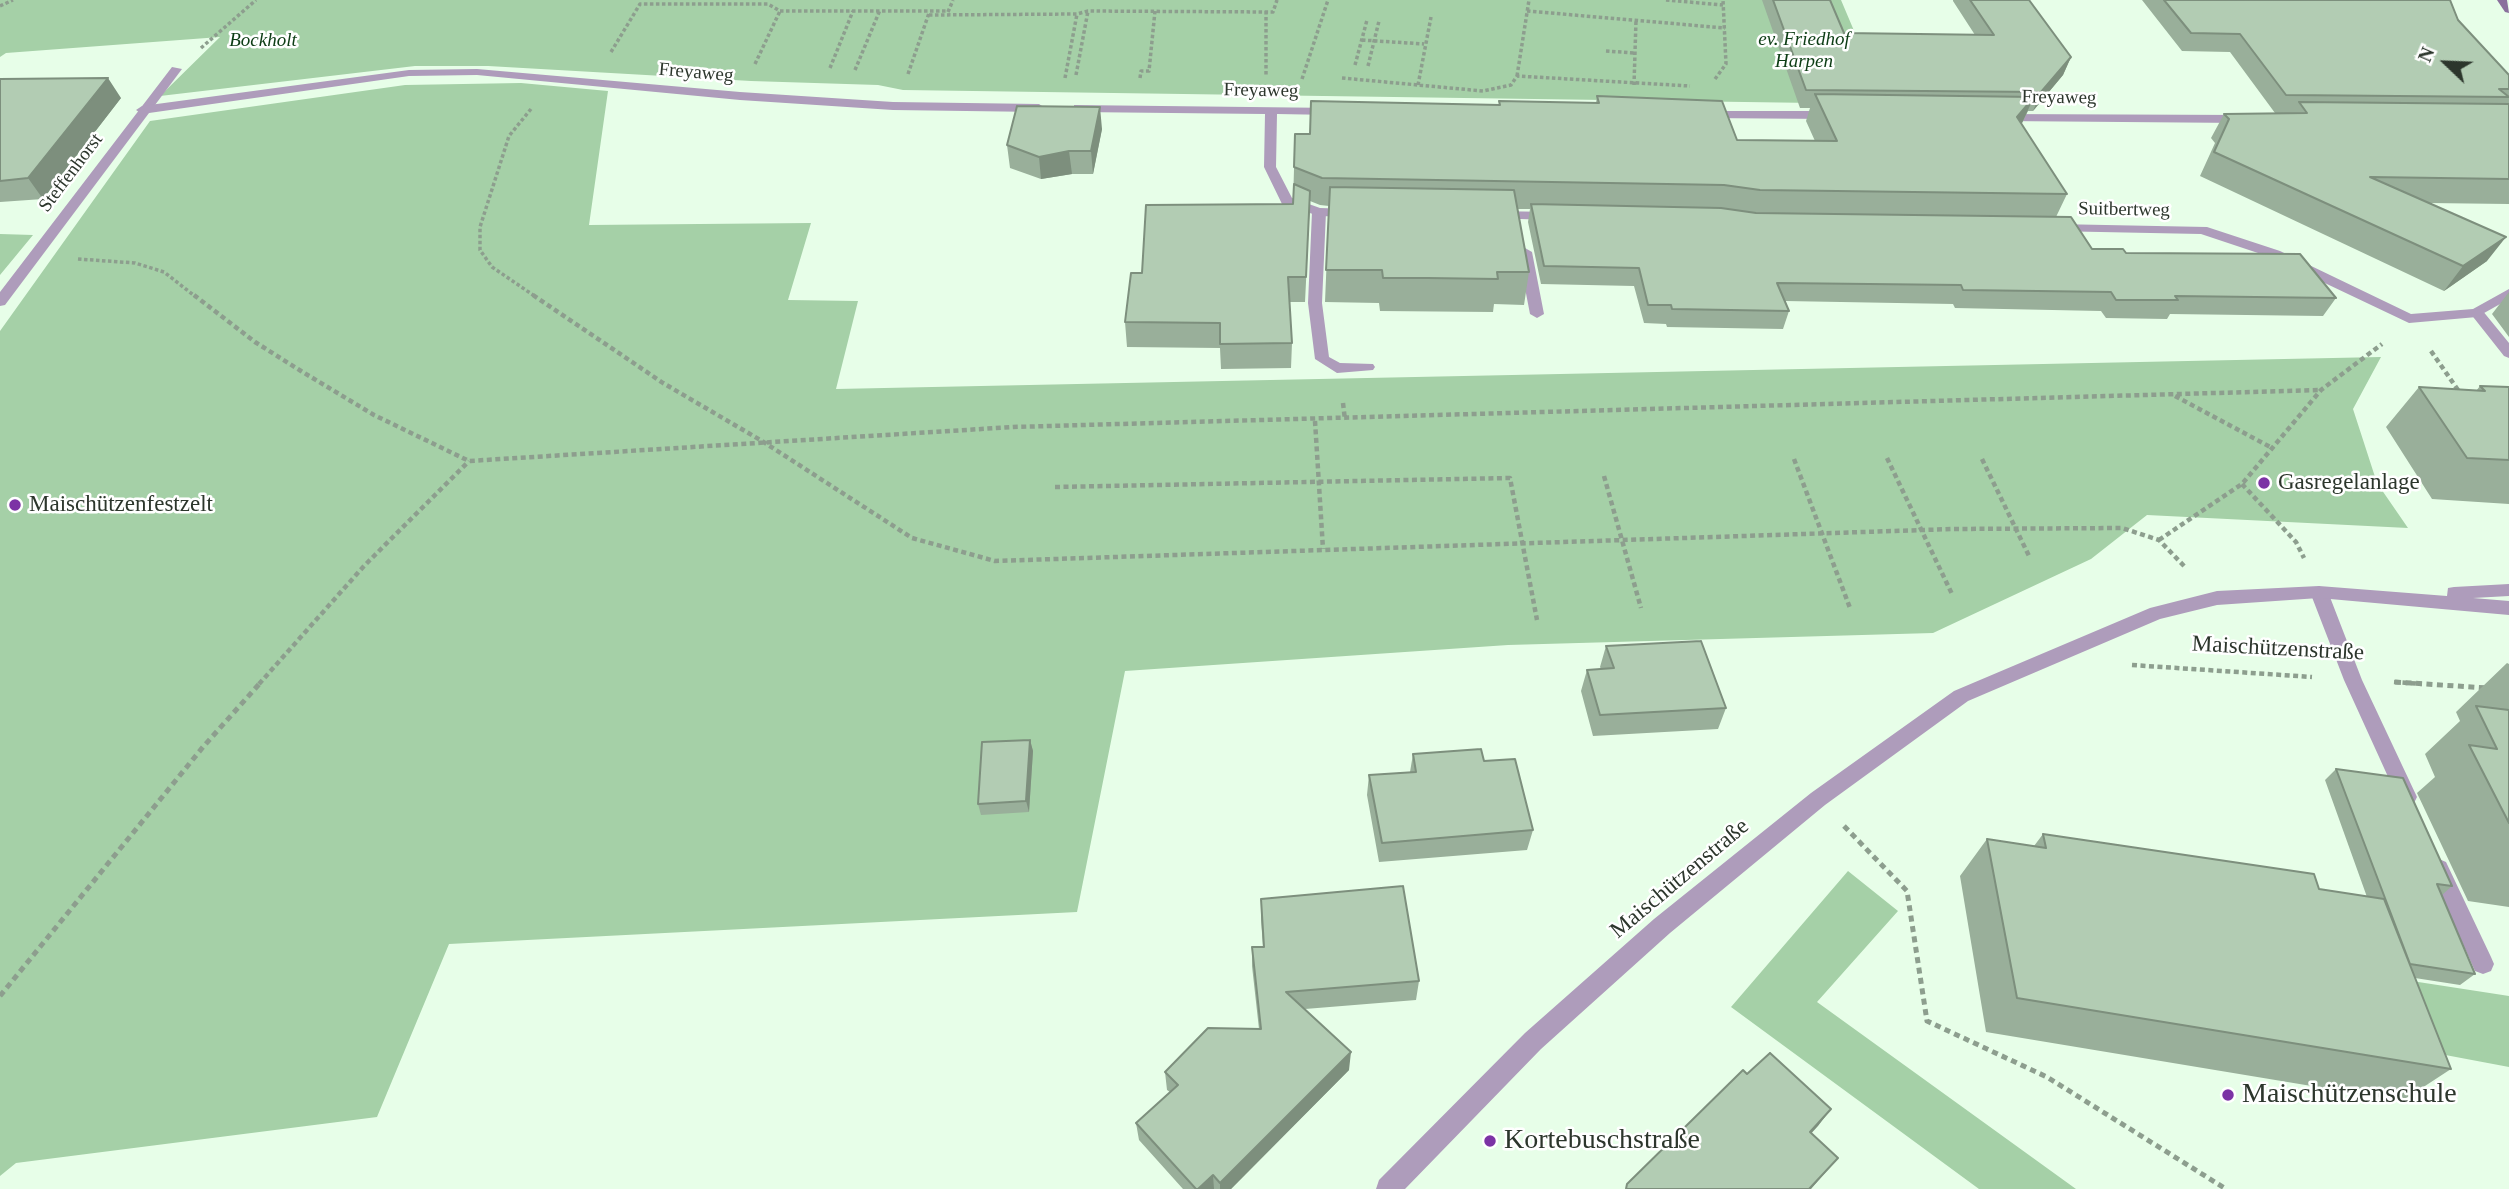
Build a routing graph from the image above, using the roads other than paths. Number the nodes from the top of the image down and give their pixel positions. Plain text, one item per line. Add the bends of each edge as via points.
1 (2502, 0) edge
2 (2509, 10) edge
3 (176, 69) road end
4 (1047, 108) edge
5 (1061, 108) edge
6 (142, 110) junction
7 (1271, 110) junction
8 (1352, 111) edge
9 (1694, 114) edge
10 (1846, 116) edge
11 (1984, 117) edge
12 (2260, 120) edge
13 (1319, 212) junction
14 (1372, 213) edge
15 (1478, 215) edge
16 (1573, 217) edge
17 (1520, 228) junction
18 (2043, 228) edge
19 (2509, 293) edge
20 (0, 302) edge
21 (2477, 313) junction
22 (1537, 314) dead end
23 (2509, 353) edge
24 (1368, 367) dead end
25 (2509, 590) edge
26 (2319, 592) junction
27 (2398, 596) junction
28 (2509, 608) edge
29 (2415, 816) edge
30 (2432, 853) edge
31 (2483, 964) dead end
32 (1388, 1189) edge

1 - 2 main road
3 - 6 street, Steffenhorst
4 - 6 street, Freyaweg via 893,106 477,72 409,73
5 - 7 street, Freyaweg
6 - 20 street, Steffenhorst
7 - 8 street, Freyaweg
7 - 13 street via 1270,167 1287,201
9 - 10 street
11 - 12 street, Freyaweg
13 - 14 street
13 - 24 street via 1315,303 1322,359 1337,368
15 - 17 street
16 - 17 street
17 - 22 street
18 - 21 street, Suitbertweg via 2202,230 2275,254 2409,319
19 - 21 street
21 - 23 street
25 - 27 street, Maischützenstraße
26 - 27 street, Maischützenstraße
26 - 29 street
26 - 32 street, Maischützenstraße via 2217,598 2156,613 1961,696 1818,799 1662,926 1533,1041
27 - 28 street, Maischützenstraße
30 - 31 street

